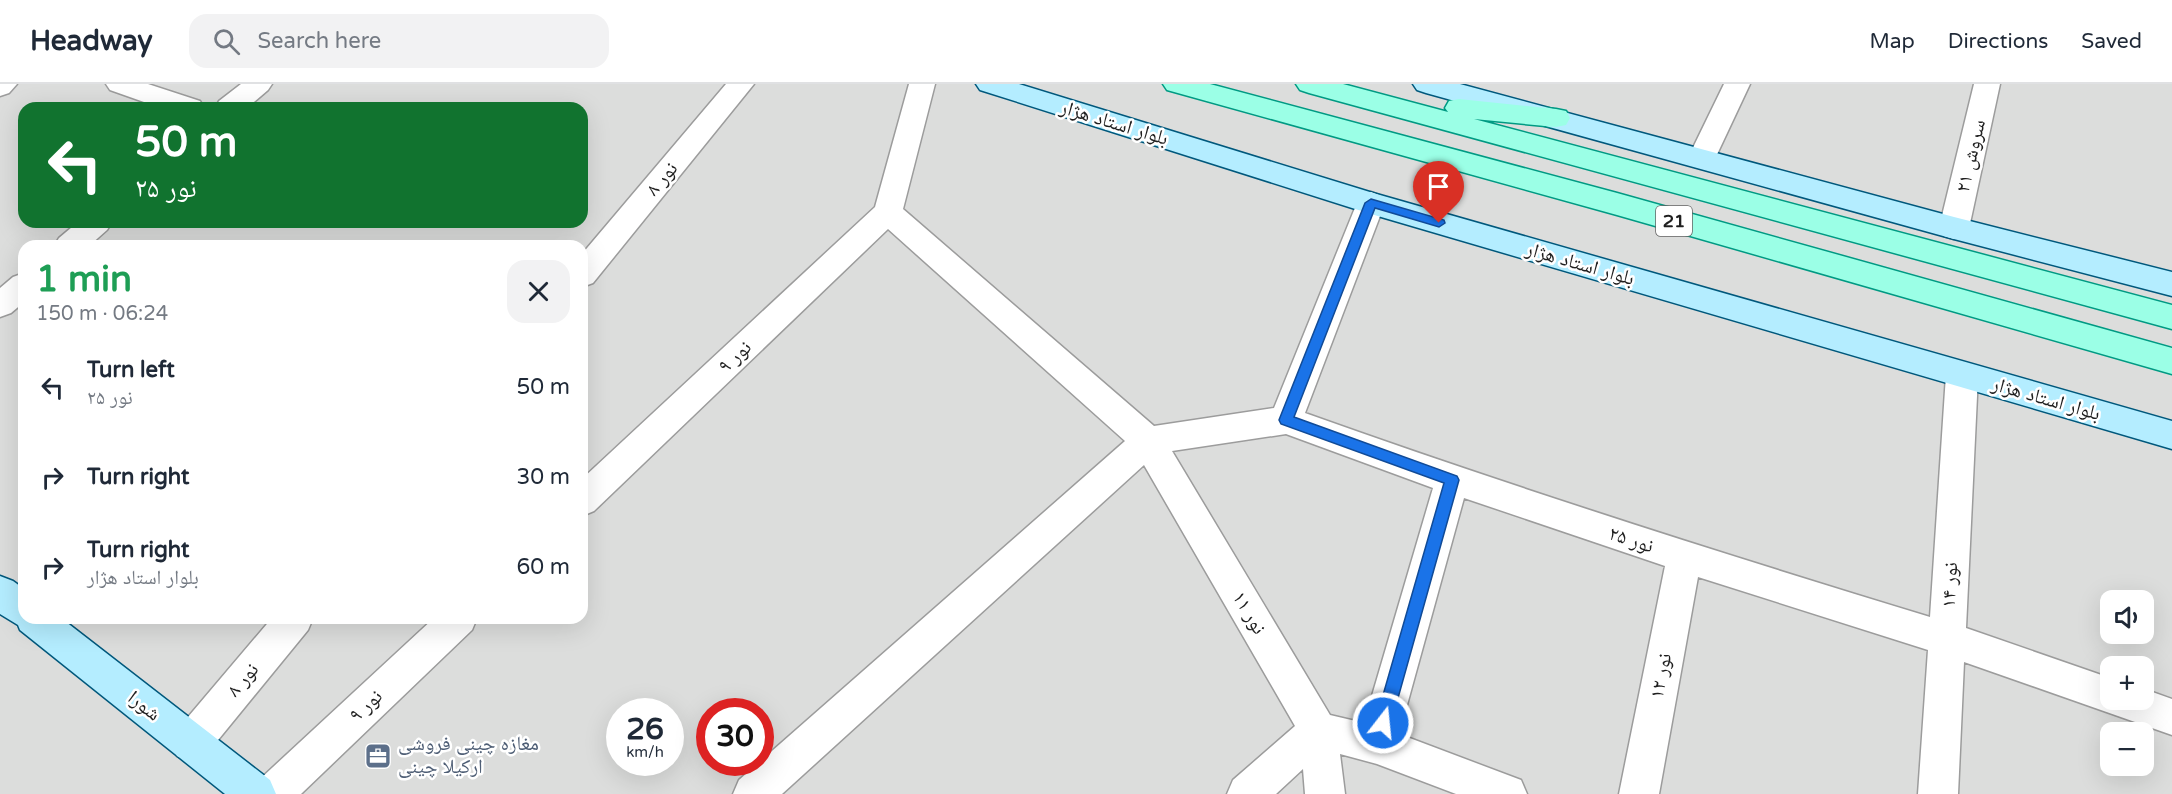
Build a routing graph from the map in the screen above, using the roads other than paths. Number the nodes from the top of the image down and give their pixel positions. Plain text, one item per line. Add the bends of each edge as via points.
1 (120, 84) edge
2 (259, 84) edge
3 (741, 84) edge
4 (922, 84) edge
5 (989, 84) edge
6 (1176, 84) edge
7 (1309, 84) edge
8 (1737, 84) edge
9 (1987, 84) edge
10 (1443, 86) edge
11 (1364, 99) junction
12 (172, 102) edge
13 (236, 102) edge
14 (1556, 118) junction
15 (1702, 158) junction
16 (1371, 203) junction
17 (888, 212) junction
18 (90, 228) edge
19 (1954, 228) junction
20 (76, 240) edge
21 (588, 268) edge
22 (2172, 284) edge
23 (18, 290) edge
24 (0, 305) edge
25 (2172, 317) edge
26 (2172, 361) edge
27 (1962, 375) junction
28 (1286, 420) junction
29 (2172, 435) edge
30 (1148, 441) junction
31 (1452, 480) junction
32 (588, 495) edge
33 (1684, 557) junction
34 (0, 592) edge
35 (18, 606) edge
36 (41, 624) edge
37 (290, 624) edge
38 (453, 624) edge
39 (1947, 639) junction
40 (2100, 693) edge
41 (2151, 710) edge
42 (2172, 717) edge
43 (1318, 730) junction
44 (191, 743) junction
45 (1377, 744) junction
46 (256, 794) edge
47 (273, 794) edge
48 (753, 794) edge
49 (1247, 794) edge
50 (1325, 794) edge
51 (1507, 794) edge
52 (1639, 794) edge
53 (1938, 794) edge

1 - 12 street
2 - 13 street
3 - 21 street, نور ۸
4 - 17 street
5 - 16 main road, بلوار استاد هژار
6 - 26 main road, 21
7 - 11 main road, 21
8 - 15 street
9 - 19 street, سروش ۲۱
10 - 14 main road
11 - 14 main road
11 - 25 main road, 21
14 - 15 main road
15 - 19 main road
16 - 27 main road, بلوار استاد هژار
16 - 28 street
17 - 30 street, نور ۱۱
17 - 32 street, نور ۹
18 - 20 street
19 - 22 main road
23 - 24 street
27 - 29 main road, بلوار استاد هژار
27 - 39 street, نور ۱۴
28 - 30 street, نور ۲۵
28 - 31 street, نور ۲۵
30 - 43 street, نور ۱۱
30 - 48 street
31 - 33 street, نور ۲۵
31 - 45 street
33 - 39 street, نور ۲۵
33 - 52 street, نور ۱۲
34 - 35 main road
36 - 44 main road, شورا
37 - 44 street, نور ۸
38 - 47 street, نور ۹
39 - 40 street, نور ۲۵
39 - 53 street, نور ۱۴
41 - 42 street
43 - 45 street
43 - 49 street
43 - 50 street, نور ۱۱
44 - 46 main road, شورا
45 - 51 street

